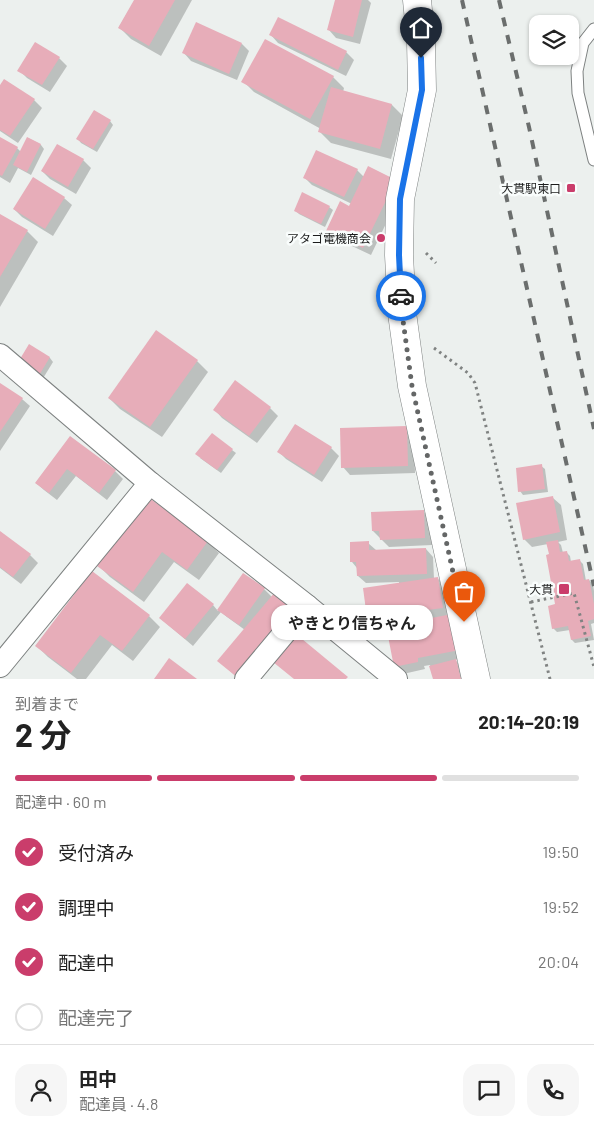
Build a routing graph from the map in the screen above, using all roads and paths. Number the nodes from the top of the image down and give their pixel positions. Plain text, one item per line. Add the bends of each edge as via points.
1 (417, 0) edge
2 (594, 29) edge
3 (594, 160) edge
4 (429, 347) dead end
5 (0, 356) edge
6 (150, 483) junction
7 (531, 602) junction
8 (306, 606) junction
9 (0, 666) edge
10 (594, 668) edge
11 (246, 679) edge
12 (396, 679) edge
13 (476, 679) edge
14 (550, 679) edge

1 - 13 highway via 422,90 400,199 402,313 412,386
2 - 3 lane via 583,43 576,70 578,93
4 - 7 path via 437,349 468,373 475,383
5 - 6 street
6 - 8 street
6 - 9 street
7 - 10 path via 574,593
7 - 14 path
8 - 11 street
8 - 12 street

